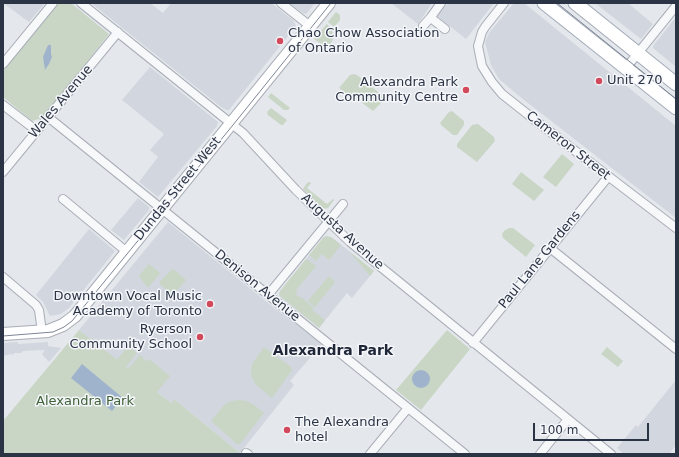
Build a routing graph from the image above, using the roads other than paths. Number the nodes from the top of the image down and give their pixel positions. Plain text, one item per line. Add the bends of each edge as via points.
1 (52, 3) edge
2 (82, 3) edge
3 (281, 3) edge
4 (329, 3) edge
5 (440, 3) edge
6 (504, 3) edge
7 (544, 3) edge
8 (576, 3) edge
9 (676, 6) edge
10 (431, 18) junction
11 (310, 26) junction
12 (423, 26) dead end
13 (445, 29) dead end
14 (118, 32) junction
15 (638, 53) junction
16 (3, 64) edge
17 (626, 68) junction
18 (676, 84) edge
19 (3, 105) edge
20 (676, 108) edge
21 (48, 117) junction
22 (231, 123) junction
23 (37, 131) junction
24 (3, 172) edge
25 (608, 177) junction
26 (63, 199) dead end
27 (343, 204) dead end
28 (162, 209) junction
29 (328, 222) junction
30 (676, 228) edge
31 (550, 248) junction
32 (127, 252) junction
33 (3, 277) edge
34 (268, 295) junction
35 (42, 332) junction
36 (3, 334) edge
37 (473, 343) junction
38 (676, 350) edge
39 (408, 408) junction
40 (568, 419) junction
41 (370, 454) edge
42 (465, 454) edge
43 (540, 454) edge
44 (611, 454) edge

1 - 16 street
2 - 14 street, Augusta Avenue
3 - 11 street
4 - 11 main road, Dundas Street West
5 - 10 street
6 - 25 street, Cameron Street via 482,32 478,49 486,74 502,94
7 - 17 main road
8 - 15 main road
9 - 15 street
10 - 12 street
10 - 13 street
11 - 22 main road, Dundas Street West
14 - 21 street, Wales Avenue
14 - 22 street, Augusta Avenue
15 - 17 street
15 - 18 main road
17 - 20 main road
19 - 23 street
21 - 23 street, Wales Avenue
21 - 28 street, Denison Avenue
22 - 28 main road, Dundas Street West
22 - 29 street, Augusta Avenue
23 - 24 street, Wales Avenue
25 - 30 street, Cameron Street
25 - 31 street, Paul Lane Gardens
26 - 32 street
27 - 29 street
28 - 32 main road, Dundas Street West
28 - 34 street, Denison Avenue
29 - 34 street
29 - 37 street, Augusta Avenue
31 - 37 street, Paul Lane Gardens
31 - 38 street
32 - 35 main road, Dundas Street West via 71,319 59,327
33 - 35 street via 36,305
34 - 39 street, Denison Avenue
35 - 36 main road, Dundas Street West
37 - 40 street, Augusta Avenue
39 - 41 street
39 - 42 street, Denison Avenue
40 - 43 street
40 - 44 street, Augusta Avenue

